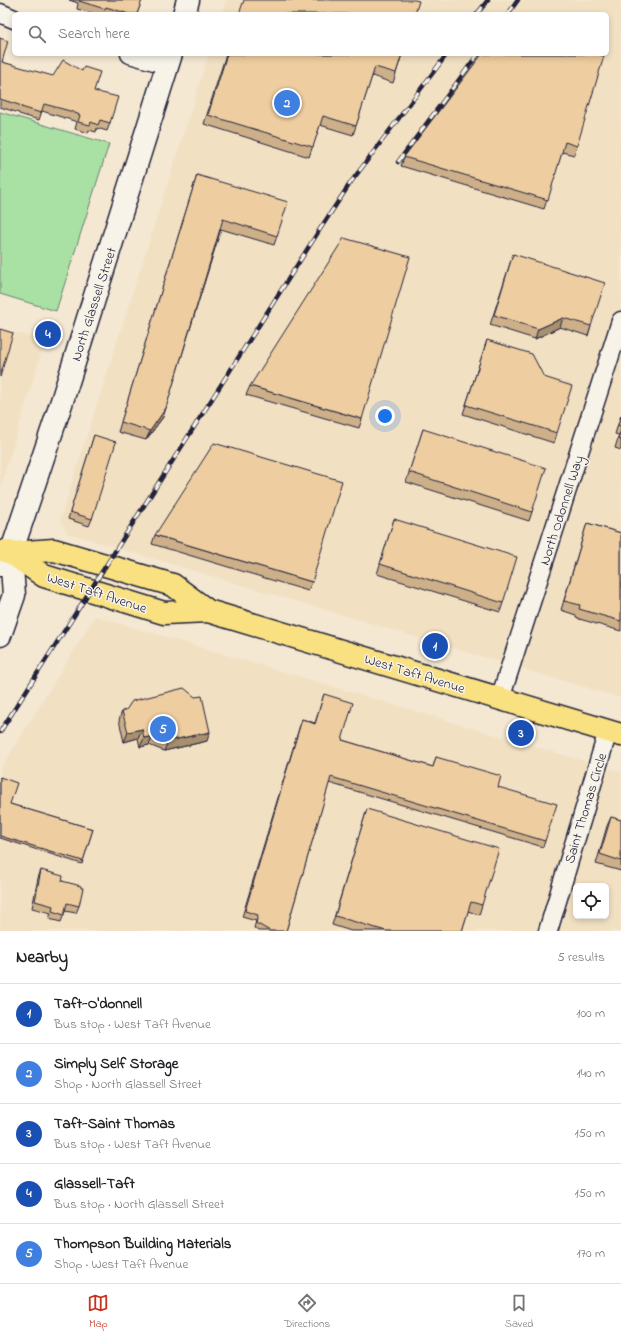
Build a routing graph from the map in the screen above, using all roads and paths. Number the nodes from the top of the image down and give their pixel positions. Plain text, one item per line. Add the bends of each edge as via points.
1 (188, 0) edge
2 (185, 12) edge
3 (0, 13) edge
4 (12, 18) edge
5 (143, 56) edge
6 (170, 60) edge
7 (621, 321) edge
8 (4, 556) edge
9 (208, 611) junction
10 (0, 636) edge
11 (500, 699) junction
12 (615, 733) edge
13 (548, 931) edge

1 - 2 main road
3 - 4 street
5 - 6 street
6 - 8 main road, North Glassell Street via 62,401
7 - 11 street, North Odonnell Way
8 - 9 main road, West Taft Avenue via 44,576 164,613
8 - 9 main road, West Taft Avenue via 54,550 173,585
8 - 10 main road, North Glassell Street via 14,595
9 - 11 main road, West Taft Avenue
11 - 12 main road, West Taft Avenue
12 - 13 street, Saint Thomas Circle

